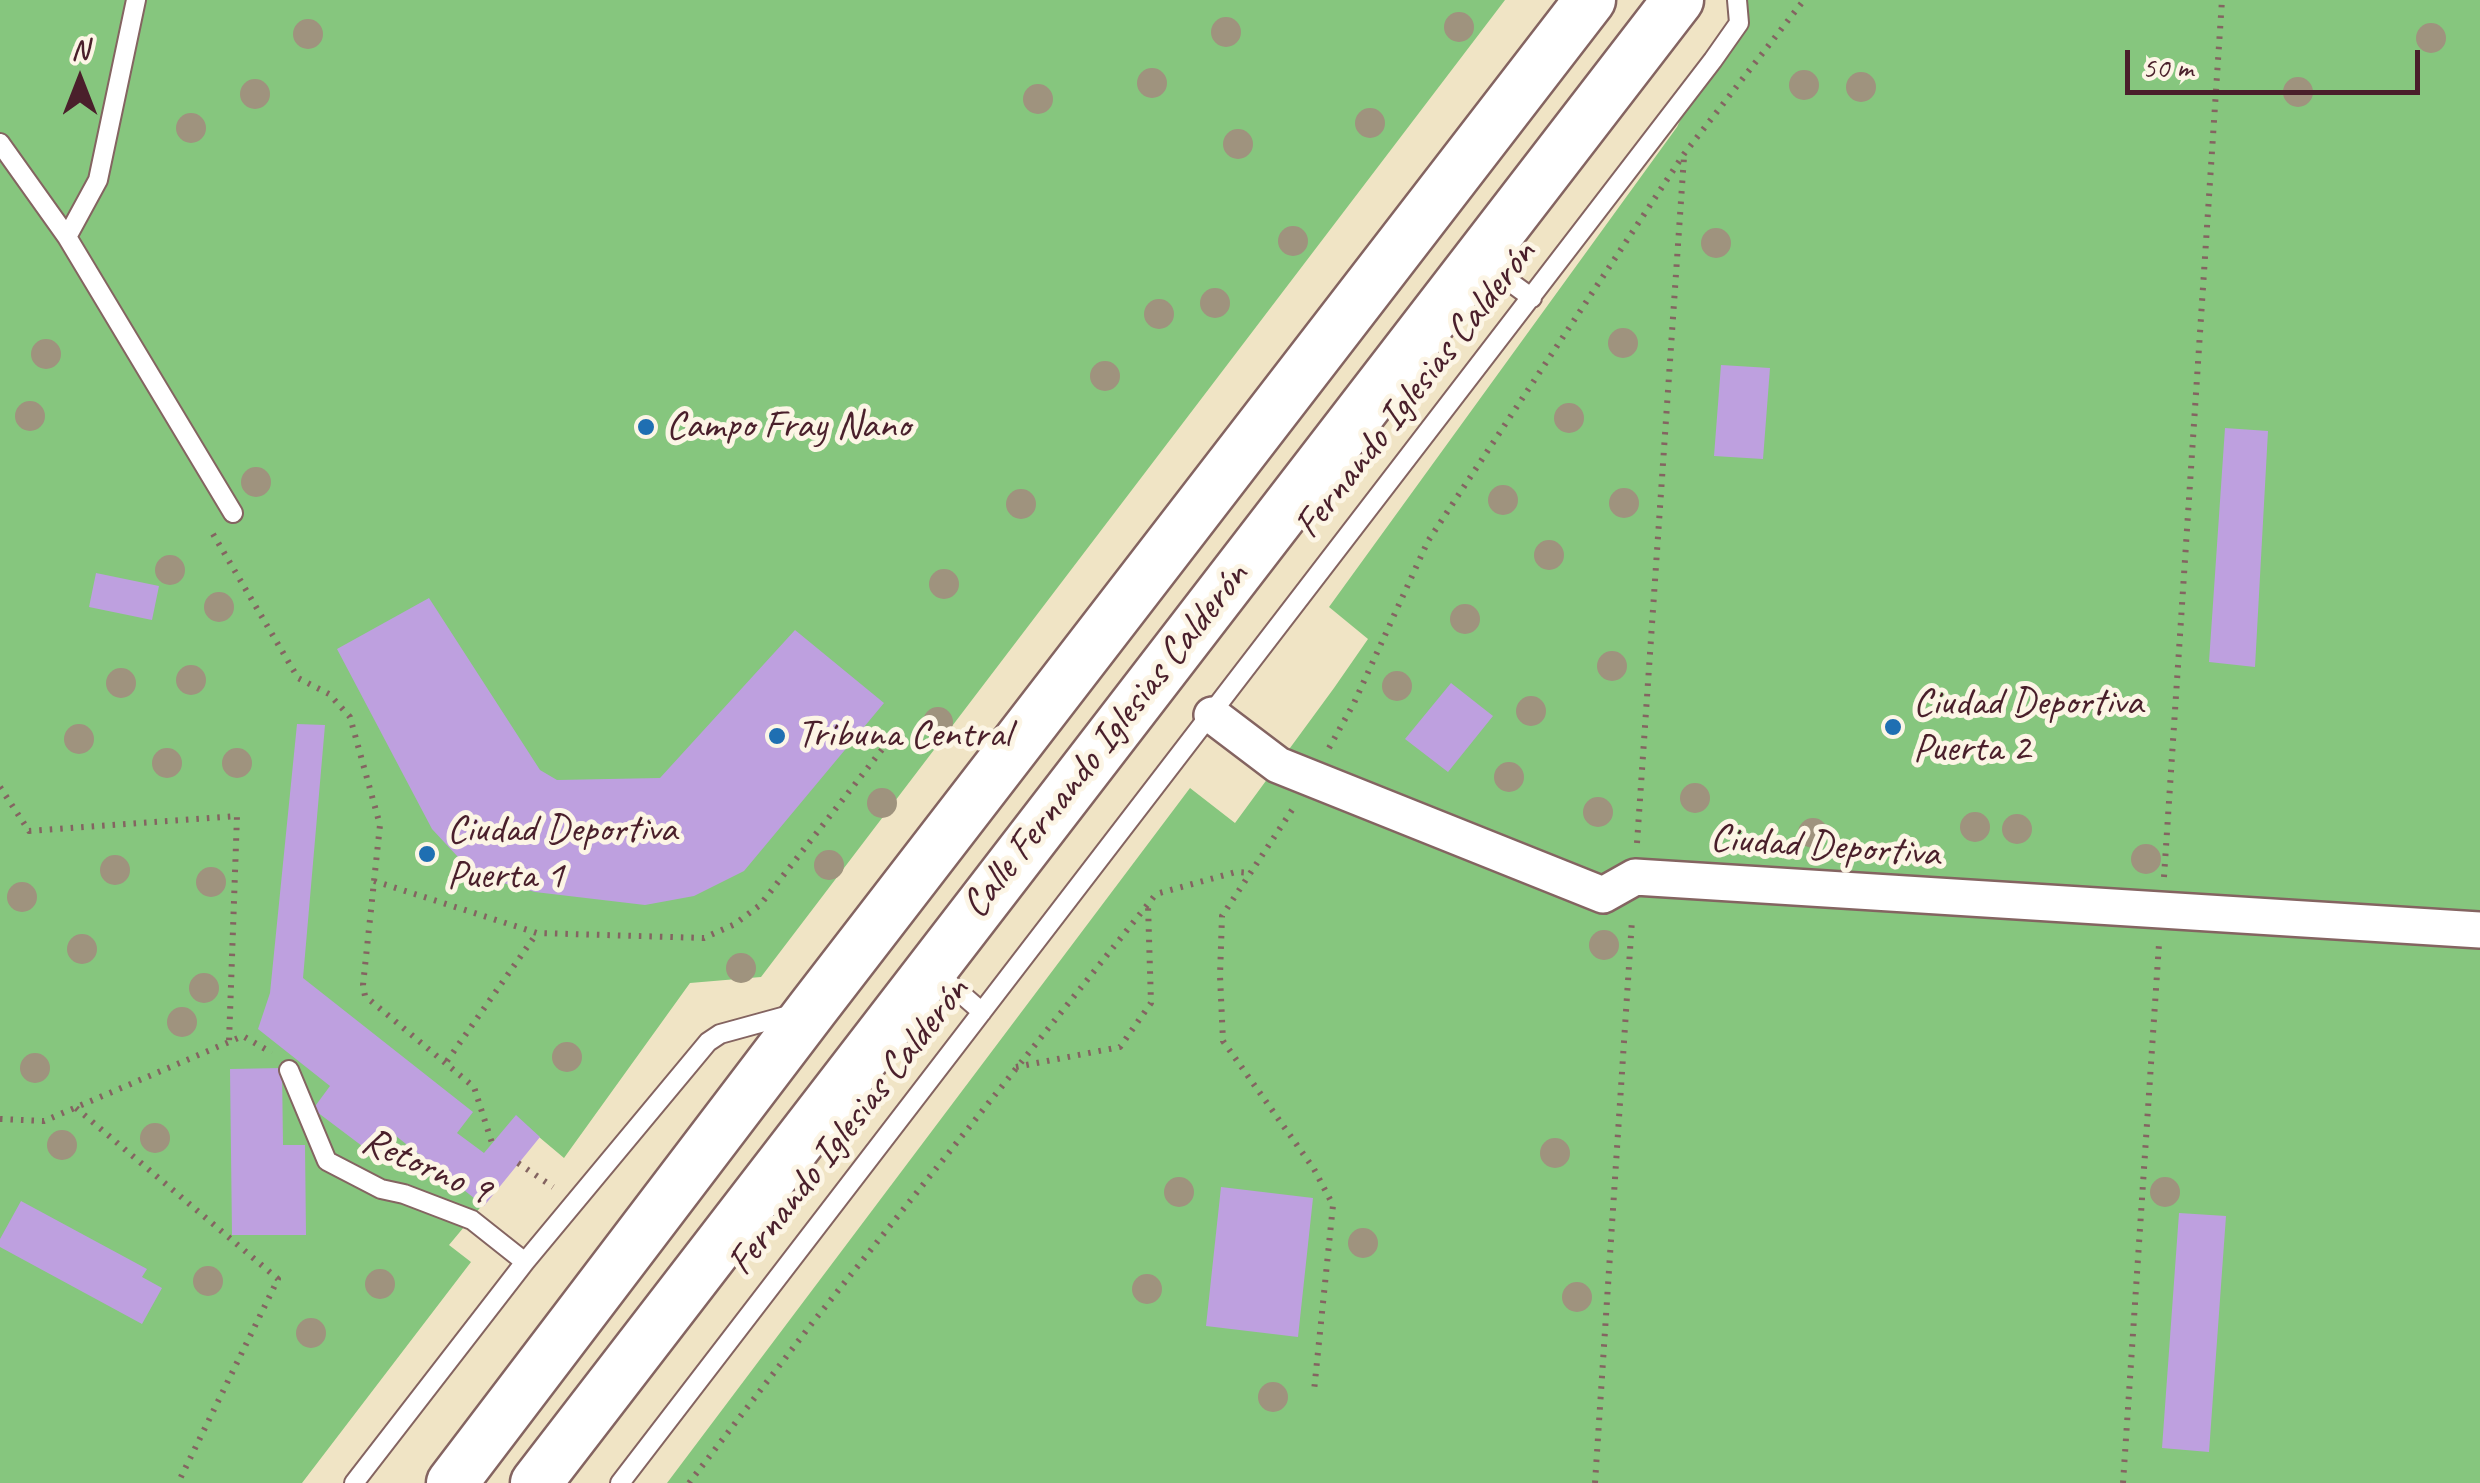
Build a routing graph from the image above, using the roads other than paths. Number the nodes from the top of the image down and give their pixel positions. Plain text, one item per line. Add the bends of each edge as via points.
1 (136, 0) edge
2 (1590, 0) edge
3 (1678, 0) edge
4 (1738, 0) edge
5 (0, 143) edge
6 (67, 237) junction
7 (1480, 260) junction
8 (1532, 298) junction
9 (233, 514) dead end
10 (1212, 714) junction
11 (2480, 930) edge
12 (931, 967) junction
13 (813, 1008) junction
14 (982, 1012) junction
15 (289, 1070) road end
16 (525, 1262) junction
17 (354, 1483) edge
18 (452, 1483) edge
19 (536, 1483) edge
20 (620, 1483) edge

1 - 6 lane via 98,180
2 - 13 street, Calle Fernando Iglesias Calderón
3 - 7 street, Calle Fernando Iglesias Calderón
4 - 8 lane, Fernando Iglesias Calderón via 1736,28
5 - 6 lane
6 - 9 lane
7 - 8 lane
7 - 12 street, Calle Fernando Iglesias Calderón
8 - 10 lane, Fernando Iglesias Calderón
10 - 11 street, Ciudad Deportiva via 1278,765 1603,895 1635,877
10 - 14 lane, Fernando Iglesias Calderón
12 - 14 lane
12 - 19 street, Calle Fernando Iglesias Calderón
13 - 16 lane via 714,1037
13 - 18 street, Calle Fernando Iglesias Calderón
14 - 20 lane, Fernando Iglesias Calderón
15 - 16 lane, Retorno 9 via 327,1161 381,1189 472,1220
16 - 17 lane

